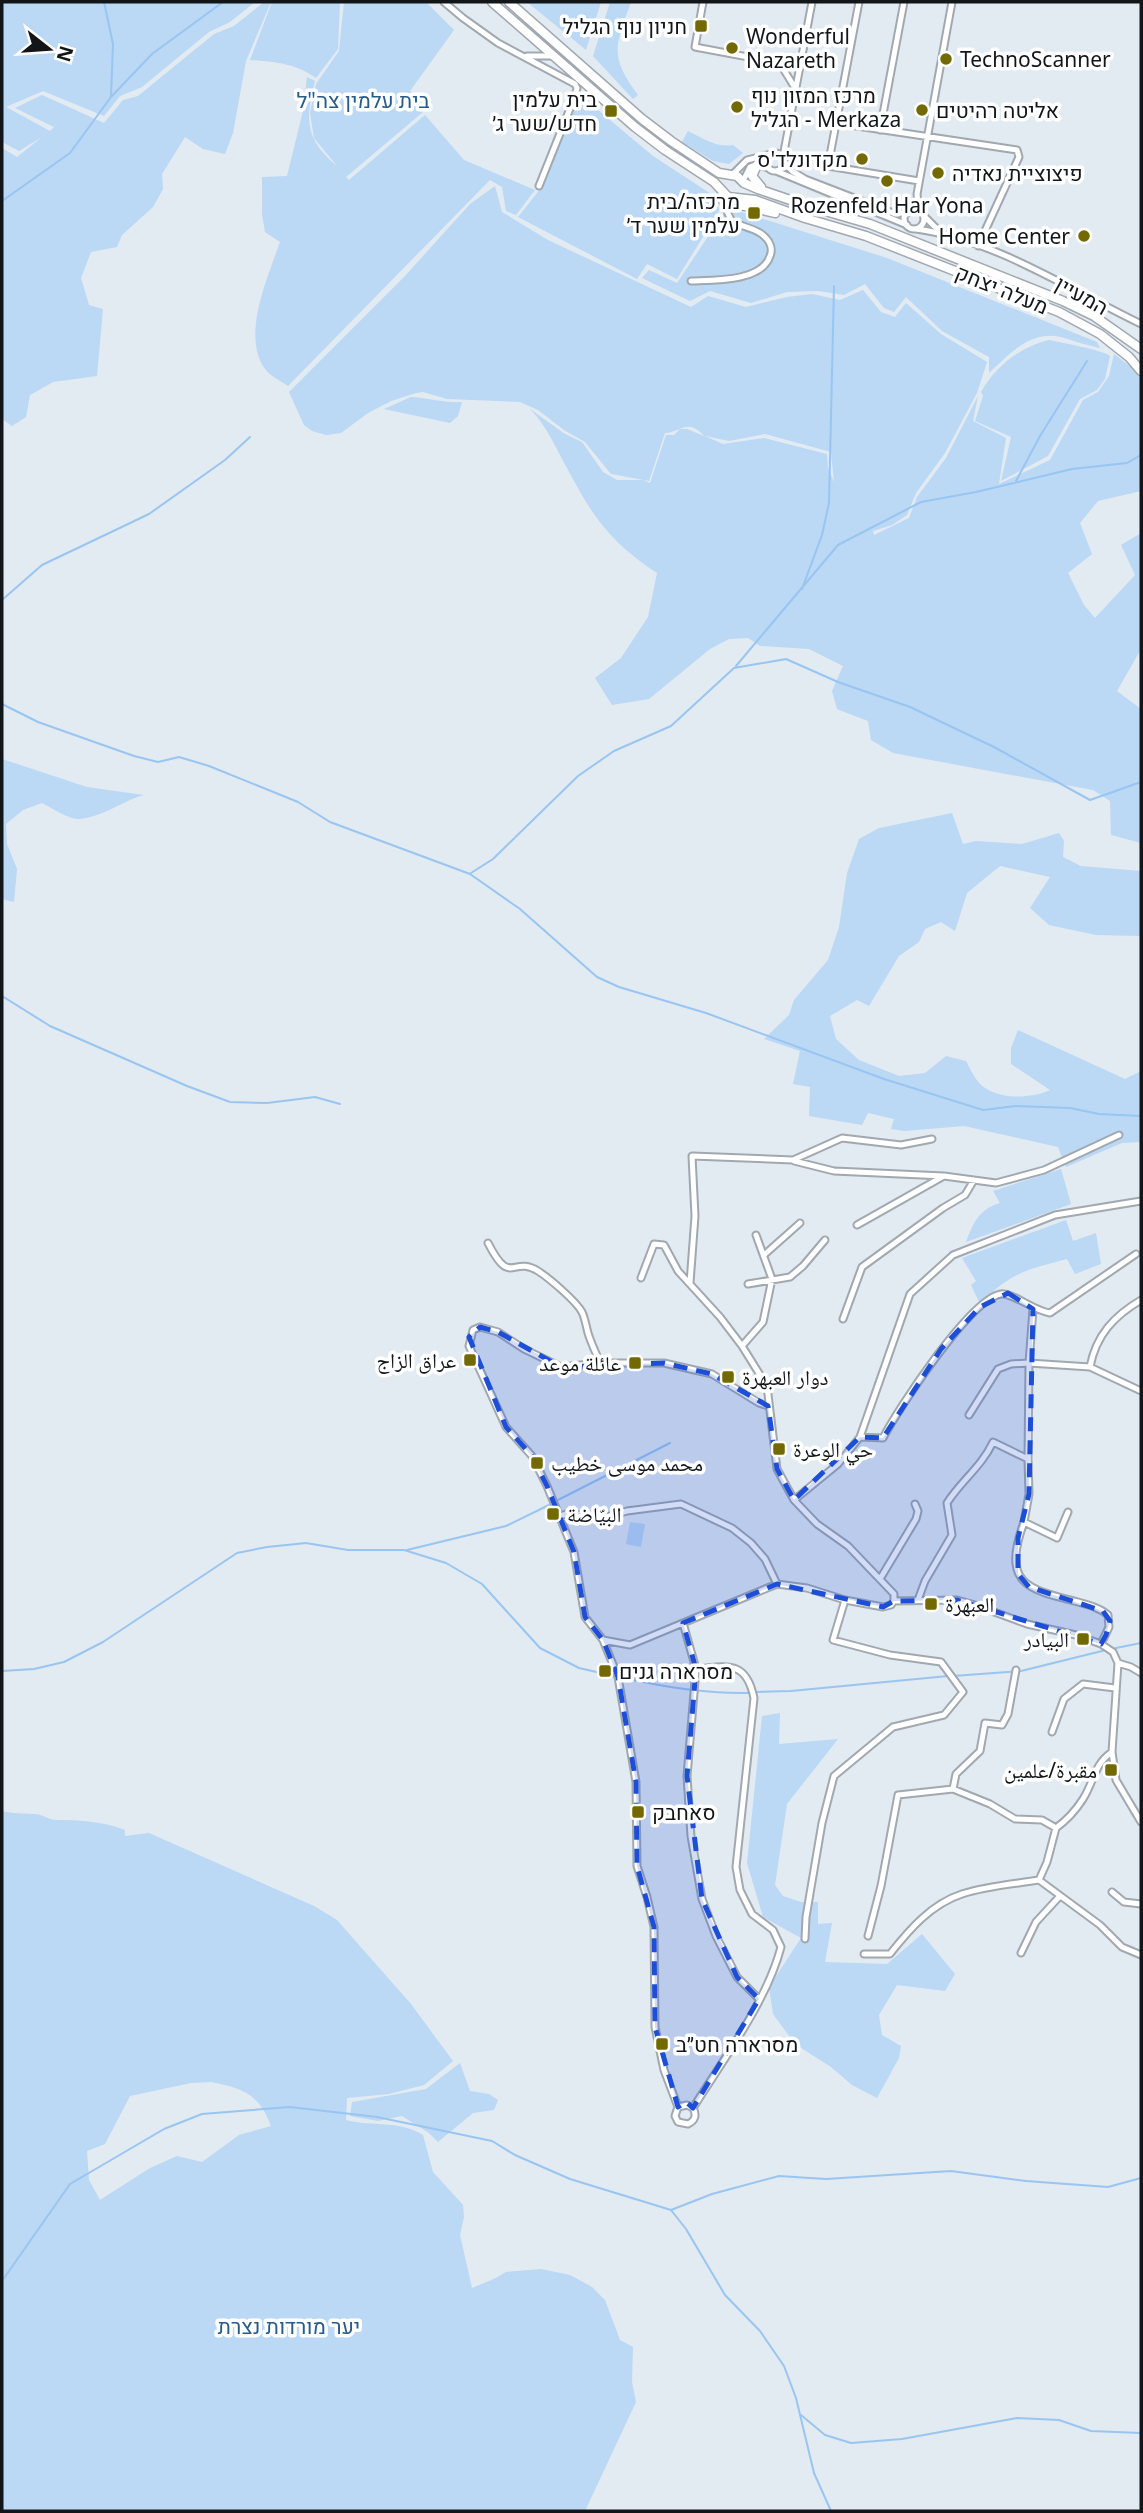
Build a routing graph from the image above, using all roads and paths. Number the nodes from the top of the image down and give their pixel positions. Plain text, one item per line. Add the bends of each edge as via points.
1 (444, 2) edge
2 (492, 2) edge
3 (509, 2) edge
4 (703, 2) edge
5 (812, 2) edge
6 (859, 2) edge
7 (904, 2) edge
8 (952, 2) edge
9 (521, 55) junction
10 (554, 56) junction
11 (785, 64) junction
12 (799, 66) junction
13 (795, 88) junction
14 (837, 123) junction
15 (880, 130) junction
16 (927, 136) junction
17 (785, 139) junction
18 (772, 154) junction
19 (783, 159) junction
20 (757, 165) junction
21 (769, 168) junction
22 (776, 171) junction
23 (730, 176) junction
24 (919, 181) junction
25 (743, 182) junction
26 (539, 186) dead end
27 (766, 191) junction
28 (917, 194) junction
29 (722, 195) junction
30 (740, 201) junction
31 (908, 212) junction
32 (921, 213) junction
33 (731, 218) junction
34 (907, 225) junction
35 (916, 229) junction
36 (945, 234) junction
37 (978, 246) junction
38 (691, 281) dead end
39 (1141, 324) edge
40 (1141, 350) edge
41 (1139, 368) edge
42 (1119, 1135) dead end
43 (932, 1139) dead end
44 (793, 1160) junction
45 (944, 1176) junction
46 (974, 1180) junction
47 (1141, 1201) edge
48 (800, 1223) dead end
49 (856, 1225) dead end
50 (756, 1235) dead end
51 (825, 1240) dead end
52 (488, 1243) dead end
53 (1136, 1254) dead end
54 (764, 1255) junction
55 (641, 1278) dead end
56 (772, 1279) junction
57 (690, 1283) junction
58 (748, 1284) dead end
59 (1141, 1300) edge
60 (1033, 1309) junction
61 (843, 1319) dead end
62 (742, 1346) junction
63 (600, 1363) junction
64 (1029, 1363) junction
65 (1090, 1367) junction
66 (1141, 1391) edge
67 (768, 1406) junction
68 (970, 1415) dead end
69 (860, 1437) junction
70 (1028, 1459) junction
71 (794, 1500) junction
72 (915, 1504) dead end
73 (1068, 1512) dead end
74 (560, 1516) junction
75 (1024, 1522) junction
76 (880, 1579) junction
77 (777, 1584) junction
78 (845, 1600) junction
79 (918, 1600) junction
80 (894, 1601) junction
81 (683, 1623) junction
82 (603, 1640) junction
83 (1101, 1644) junction
84 (1118, 1662) junction
85 (696, 1669) junction
86 (1016, 1670) dead end
87 (1141, 1673) edge
88 (1115, 1688) junction
89 (1052, 1732) dead end
90 (1112, 1752) junction
91 (953, 1789) junction
92 (1141, 1822) edge
93 (1056, 1828) junction
94 (1039, 1880) junction
95 (1112, 1892) dead end
96 (1059, 1897) junction
97 (1141, 1904) edge
98 (868, 1936) dead end
99 (805, 1939) dead end
100 (864, 1954) dead end
101 (1021, 1954) dead end
102 (1141, 1955) edge
103 (759, 1998) junction
104 (678, 2107) junction
105 (693, 2108) junction

1 - 9 street
2 - 10 street
3 - 23 street via 661,134
4 - 11 street via 695,47
5 - 12 street
6 - 14 street
7 - 15 street
8 - 16 street
9 - 10 street
9 - 26 street via 567,78 577,88
10 - 29 street via 628,121 714,182
11 - 12 street via 794,61
11 - 13 street
12 - 13 street
13 - 17 street
14 - 15 street
14 - 24 street via 828,166
15 - 16 street
16 - 24 street
16 - 37 street via 1017,150 1019,157
17 - 18 street
17 - 19 street
18 - 19 street
18 - 21 street via 766,162
18 - 23 street via 747,160
19 - 22 street
19 - 31 street via 805,179 893,213
20 - 21 street
20 - 25 street via 748,169
20 - 27 street via 752,176
21 - 22 street
22 - 34 street
23 - 25 street
23 - 29 street via 723,181
24 - 28 street
25 - 27 street, מעלה יצחק
25 - 30 street
27 - 40 street, מעלה יצחק via 885,230 1063,301 1100,320
28 - 31 street
28 - 32 street
29 - 30 street
29 - 33 street
30 - 33 street
30 - 41 street, מעלה יצחק via 755,200 881,241 1075,319 1111,342
31 - 32 street
31 - 34 street
32 - 35 street via 922,225
32 - 36 street, המעיין
33 - 38 street via 767,238 772,253 768,261 743,277
34 - 35 street
35 - 36 street, המעיין
36 - 37 street, המעיין
37 - 39 street, המעיין
40 - 41 street via 1136,357
42 - 46 street via 1044,1170 996,1183
43 - 44 street via 901,1145 842,1138
44 - 45 street via 834,1171
44 - 57 street via 692,1156 695,1216
45 - 46 street
45 - 49 street
46 - 61 street via 965,1195 862,1267
47 - 69 street via 1055,1215 953,1255 910,1294
48 - 54 street
50 - 54 street
51 - 56 street via 790,1278
52 - 63 street via 505,1268 535,1269 582,1311
53 - 60 street via 1057,1310
54 - 56 street
55 - 57 street via 654,1244 664,1245
56 - 58 street
56 - 62 street via 763,1322
57 - 62 street
59 - 65 street via 1123,1310 1103,1331
60 - 64 street
60 - 69 street via 1008,1293 998,1294 980,1307 941,1349 883,1438
62 - 67 street via 767,1386
63 - 67 street via 664,1363 712,1374
63 - 74 street via 561,1367 480,1327 469,1337 506,1427 532,1456
64 - 65 street
64 - 68 street via 998,1369
64 - 70 street
65 - 66 street
67 - 71 street via 777,1469
69 - 71 street via 838,1464
70 - 75 street via 1030,1494
70 - 79 street via 993,1442 974,1472 959,1485 947,1503 951,1535
71 - 76 street
72 - 76 street via 916,1519
73 - 75 street via 1057,1538
74 - 77 street via 603,1518 681,1504 732,1528 751,1543
74 - 82 street via 574,1552 585,1617
75 - 83 street via 1015,1562 1022,1581 1047,1594 1103,1611 1110,1621
76 - 80 street via 894,1594
77 - 78 street
77 - 81 street
78 - 80 street via 883,1607
78 - 99 street via 833,1640 941,1662 963,1692 944,1715 893,1727 834,1776
79 - 80 street
79 - 83 street via 957,1600
81 - 82 street via 630,1645
81 - 85 street
82 - 104 street via 620,1688 636,1782 637,1866 654,1933 655,2027
83 - 84 street
84 - 87 street
84 - 88 street
85 - 103 street via 687,1776 702,1899 737,1977
85 - 103 street via 725,1666 744,1672 754,1698 736,1867 740,1890 752,1914 773,1930 782,1947
86 - 91 street via 1008,1714 1002,1725 985,1723 980,1751 956,1774
88 - 89 street via 1083,1684 1064,1699
88 - 90 street
90 - 92 street via 1116,1780
90 - 93 street via 1102,1759 1084,1798
91 - 93 street via 1015,1819 1042,1821
91 - 98 street via 898,1795
93 - 94 street
94 - 96 street
94 - 100 street via 961,1894 914,1924 890,1954
95 - 97 street via 1124,1902
96 - 101 street via 1036,1922
96 - 102 street via 1100,1925 1122,1947
103 - 105 street
104 - 105 street
104 - 105 street via 676,2119 684,2124 695,2118

